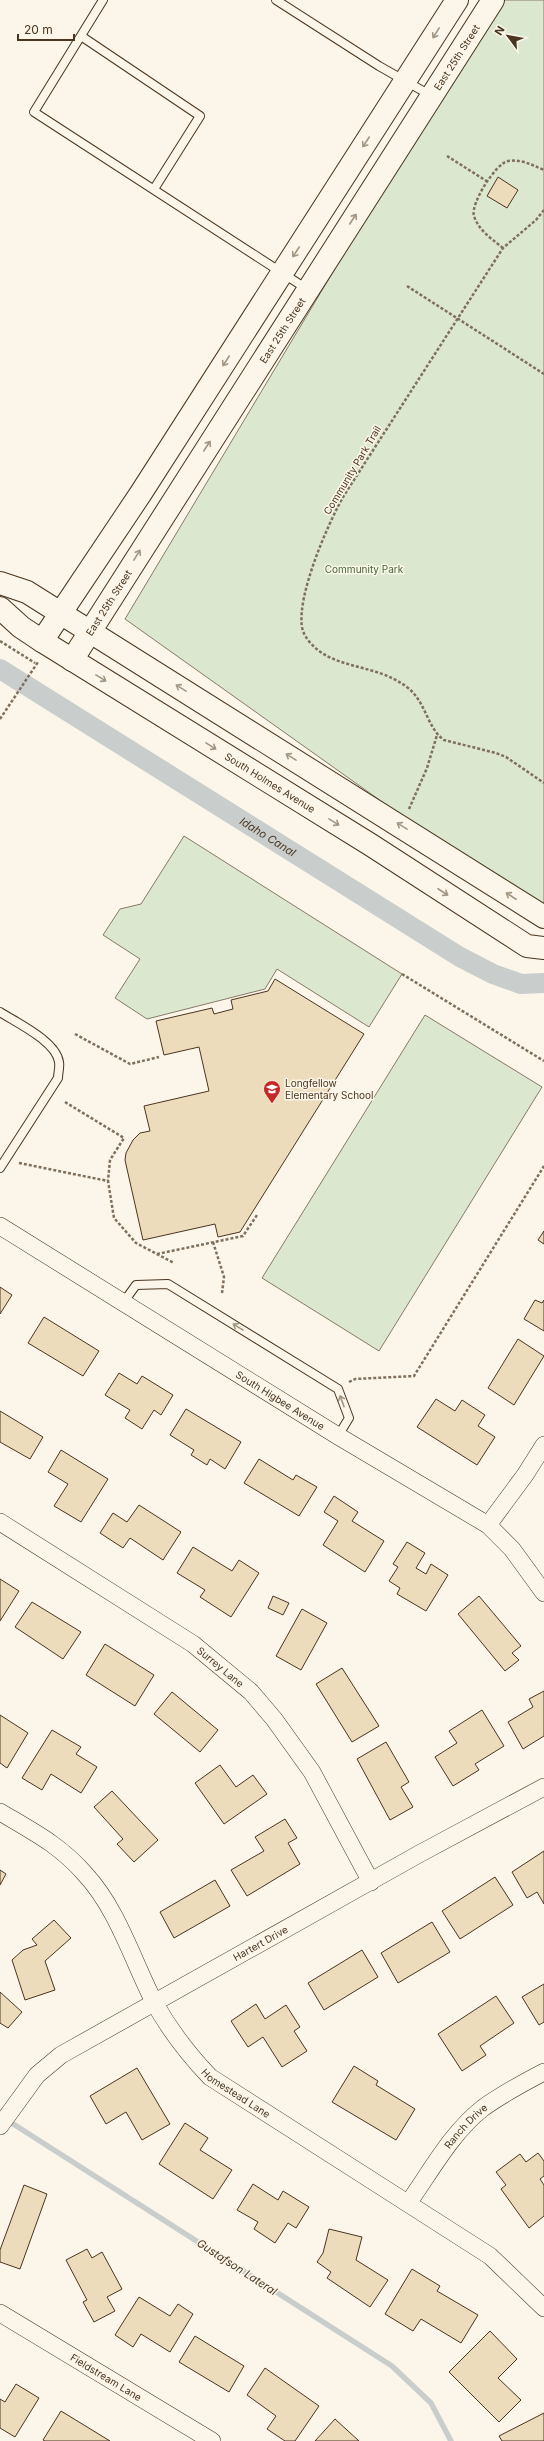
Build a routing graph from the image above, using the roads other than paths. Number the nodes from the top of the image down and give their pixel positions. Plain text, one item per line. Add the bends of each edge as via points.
1 (102, 0) edge
2 (276, 0) edge
3 (457, 0) edge
4 (493, 0) edge
5 (80, 36) junction
6 (406, 81) junction
7 (432, 96) junction
8 (154, 189) junction
9 (283, 272) junction
10 (308, 289) junction
11 (0, 583) edge
12 (0, 608) edge
13 (60, 613) junction
14 (90, 631) junction
15 (42, 641) junction
16 (72, 660) junction
17 (544, 917) edge
18 (544, 948) edge
19 (0, 1012) edge
20 (0, 1168) edge
21 (0, 1226) edge
22 (123, 1303) junction
23 (338, 1436) junction
24 (544, 1445) edge
25 (0, 1522) edge
26 (488, 1525) junction
27 (544, 1593) edge
28 (544, 1787) edge
29 (0, 1812) edge
30 (371, 1882) junction
31 (155, 2003) junction
32 (544, 2072) edge
33 (0, 2126) edge
34 (409, 2202) junction
35 (544, 2308) edge
36 (0, 2313) edge
37 (212, 2441) edge

1 - 5 lane
2 - 6 lane
3 -> 6 street
4 - 7 street, East 25th Street
5 - 8 lane via 200,116
5 - 8 lane via 34,112
6 - 7 lane
6 -> 9 street
10 -> 7 street, East 25th Street
8 - 9 lane
9 - 10 lane
9 -> 13 street
14 -> 10 street, East 25th Street
11 - 13 street via 27,592
12 - 15 street, South Holmes Avenue
13 - 14 street
13 - 15 street
14 - 16 street, East 25th Street
17 -> 14 street
15 - 16 street, South Holmes Avenue
16 -> 18 street, South Holmes Avenue via 371,845 527,946
19 - 20 lane via 44,1040 54,1050 59,1062 58,1078
21 - 22 street, South Higbee Avenue
22 - 23 street, South Higbee Avenue
23 -> 22 lane via 349,1418 338,1389 168,1284 136,1285
23 - 26 street, South Higbee Avenue
24 - 26 street
25 - 30 street, Surrey Lane via 193,1644 251,1692 312,1772
26 - 27 street, South Higbee Avenue via 512,1549
28 - 30 street, Hartert Drive
29 - 31 street, Homestead Lane via 59,1847 86,1875 103,1898
30 - 31 street, Hartert Drive
31 - 33 street, Hartert Drive via 60,2055 38,2075
31 - 34 street, Homestead Lane via 189,2055 210,2077
32 - 34 street, Ranch Drive via 504,2093 463,2127
34 - 35 street, Homestead Lane via 490,2256
36 - 37 street, Fieldstream Lane

